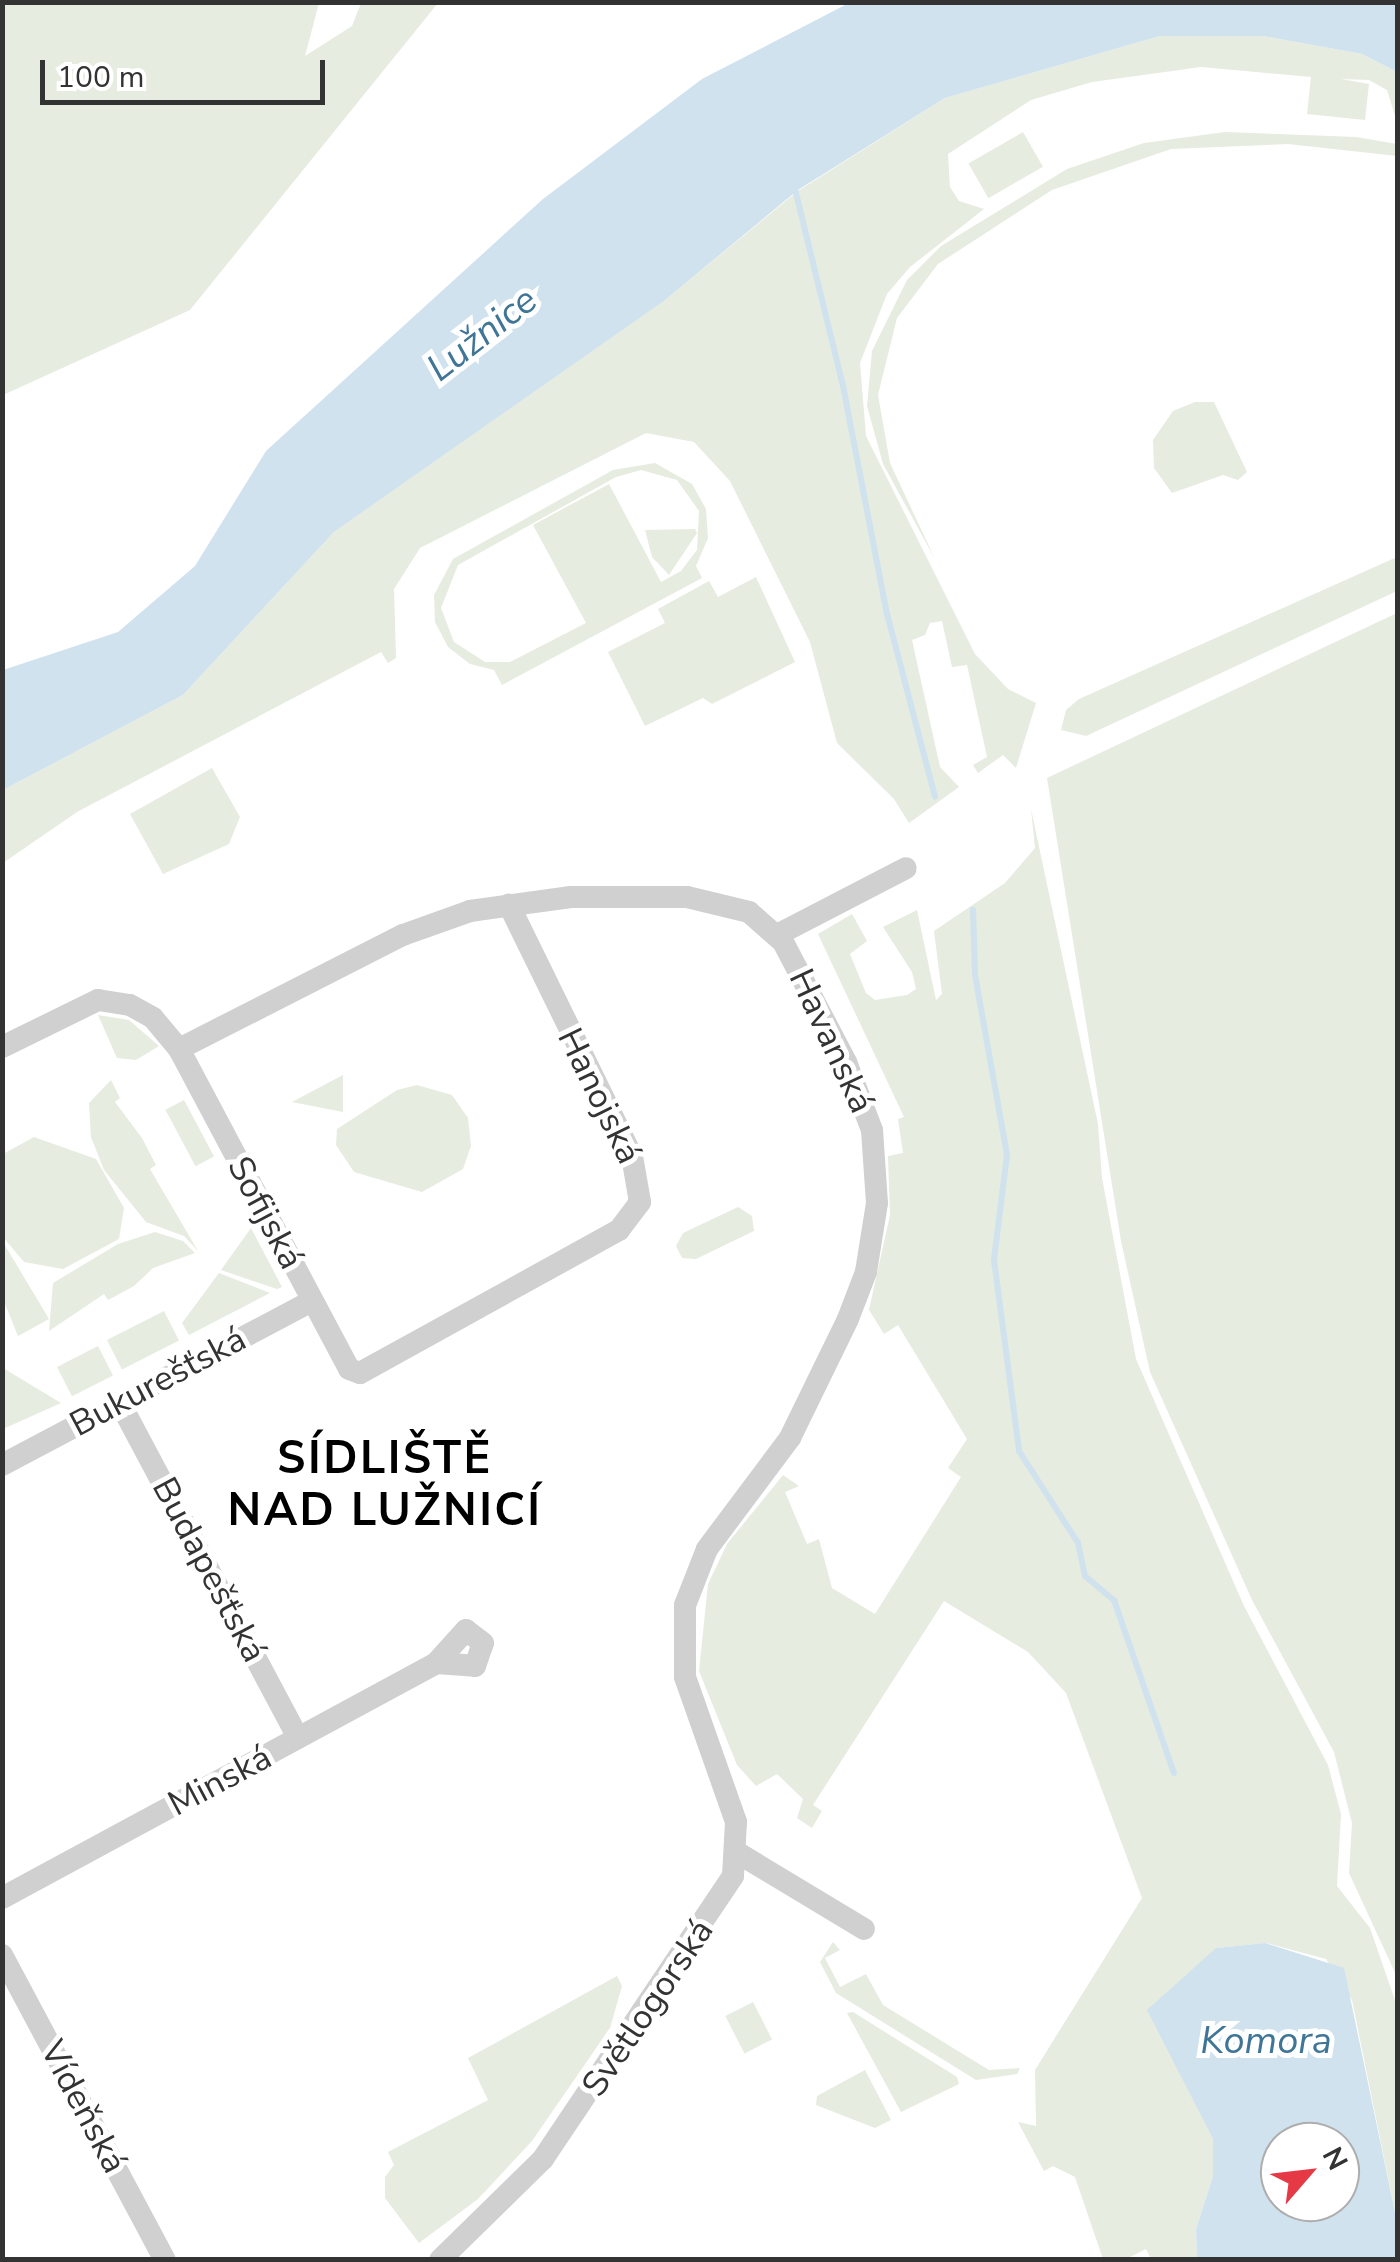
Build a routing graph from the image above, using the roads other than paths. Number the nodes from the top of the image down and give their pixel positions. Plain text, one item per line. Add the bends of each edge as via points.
1 (906, 868) dead end
2 (509, 905) junction
3 (777, 934) junction
4 (2, 1047) edge
5 (179, 1049) junction
6 (312, 1300) junction
7 (356, 1372) joint
8 (120, 1402) junction
9 (3, 1463) edge
10 (436, 1663) dead end
11 (298, 1738) junction
12 (738, 1853) junction
13 (2, 1898) edge
14 (864, 1930) dead end
15 (2, 1955) edge
16 (165, 2260) edge
17 (440, 2260) edge

1 - 3 street
2 - 3 street, Havanská via 631,894 687,897 729,904
2 - 5 street, Havanská via 403,935
2 - 7 street, Hanojská via 632,1156 640,1202 619,1230
3 - 12 street, Havanská via 861,1095 876,1154 877,1203 866,1272 836,1346 790,1438 707,1549 685,1606 685,1677 732,1806
4 - 5 street, Sofijská via 86,1004 109,1000 153,1018
5 - 6 street, Sofijská
6 - 7 street, Sofijská
6 - 8 street, Bukurešťská
8 - 9 street, Bukurešťská
8 - 11 street, Budapešťská
10 - 11 street, Minská
11 - 13 street, Minská
12 - 14 street
12 - 17 street, Světlogorská via 724,1893 563,2133 505,2203
15 - 16 street, Vídeňská

